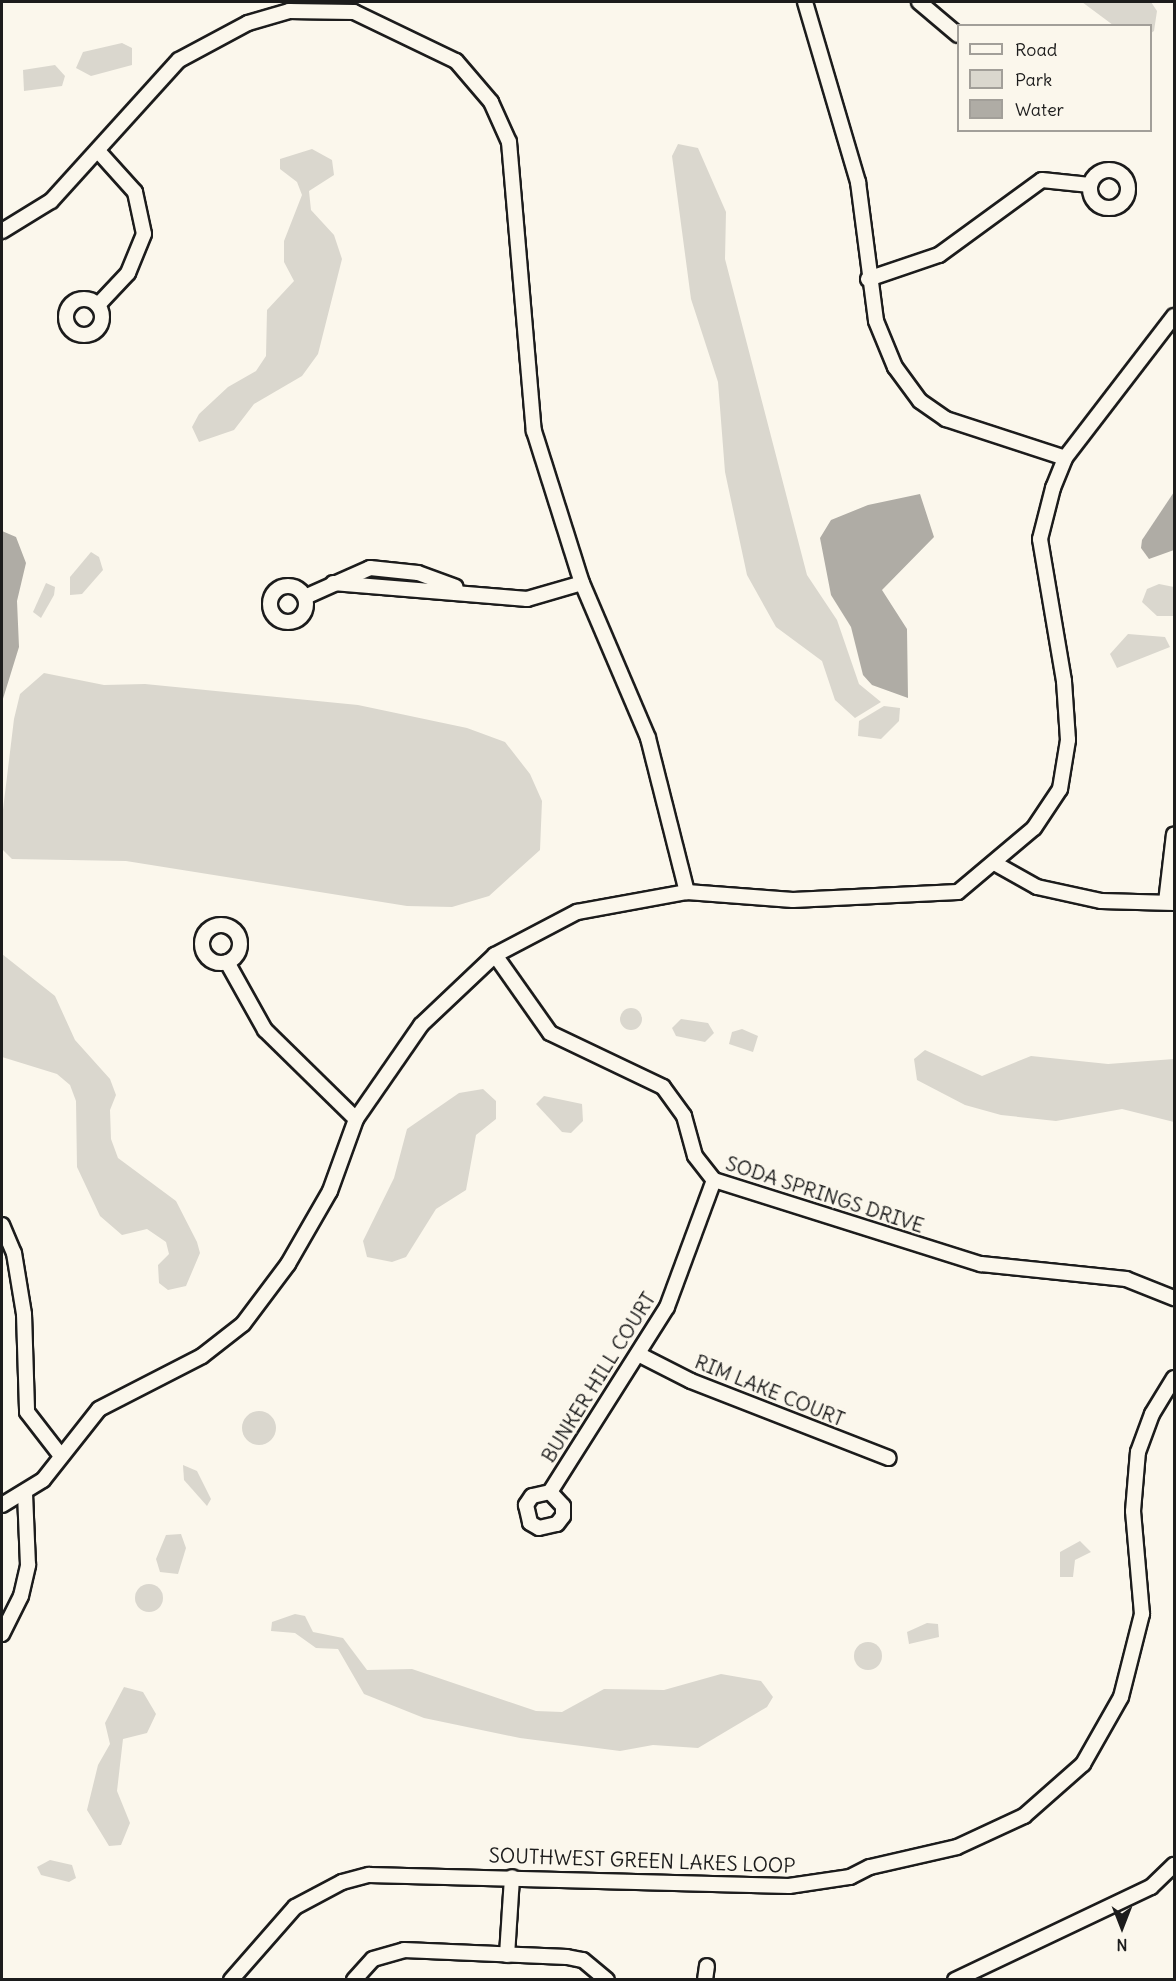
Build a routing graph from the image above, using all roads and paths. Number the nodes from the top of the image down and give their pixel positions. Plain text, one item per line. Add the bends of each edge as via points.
1 (805, 2) edge
2 (919, 2) edge
3 (957, 34) edge
4 (99, 152) junction
5 (1090, 185) dead end
6 (2, 231) edge
7 (868, 279) junction
8 (98, 305) dead end
9 (1174, 316) edge
10 (1065, 458) junction
11 (582, 583) junction
12 (305, 597) dead end
13 (1174, 834) edge
14 (996, 864) junction
15 (687, 892) junction
16 (1170, 902) edge
17 (495, 955) junction
18 (227, 962) dead end
19 (356, 1119) junction
20 (714, 1180) junction
21 (2, 1225) edge
22 (1174, 1298) edge
23 (638, 1354) junction
24 (1174, 1378) edge
25 (61, 1456) junction
26 (889, 1458) dead end
27 (25, 1492) junction
28 (550, 1492) dead end
29 (2, 1505) edge
30 (2, 1634) edge
31 (1174, 1864) edge
32 (512, 1877) junction
33 (507, 1955) junction
34 (231, 1980) edge
35 (354, 1980) edge
36 (607, 1980) edge
37 (955, 1980) edge

1 - 7 street via 858,182
2 - 3 street
4 - 6 street via 51,201
4 - 8 street via 135,192 144,234 128,273
4 - 11 street via 179,60 248,22 289,11 354,12 456,61 491,102 508,142 534,431
5 - 7 street via 1042,180 939,255
7 - 10 street via 876,321 895,367 920,401 946,419
9 - 10 street
10 - 14 street via 1040,539 1064,681 1068,740 1060,789 1034,828
11 - 12 street via 527,600 333,583
11 - 15 street via 648,738
13 - 16 street
14 - 15 street via 958,892 793,900
14 - 16 street via 1037,887 1101,901
15 - 17 street via 577,912
17 - 19 street via 421,1025
17 - 20 street, SODA SPRINGS DRIVE via 550,1033 663,1087 684,1116 694,1156
18 - 19 street via 266,1030
19 - 25 street via 330,1191 288,1264 243,1324 202,1356 99,1409
20 - 22 street, SODA SPRINGS DRIVE via 981,1264 1126,1279
20 - 23 street, BUNKER HILL COURT via 668,1307
21 - 25 street via 14,1253 24,1314 27,1412
23 - 26 street, RIM LAKE COURT via 691,1381
23 - 28 street, BUNKER HILL COURT
24 - 32 street, SOUTHWEST GREEN LAKES LOOP via 1152,1414 1136,1462 1133,1511 1143,1584 1135,1648 1104,1731 1054,1793 990,1835 829,1882 748,1886
25 - 27 street via 43,1480
27 - 29 street
27 - 30 street via 28,1565 21,1596
31 - 37 street via 1151,1887
32 - 33 street
32 - 34 street, SOUTHWEST GREEN LAKES LOOP via 369,1875 342,1882 295,1907
33 - 35 street via 404,1950 373,1959
33 - 36 street via 583,1960

